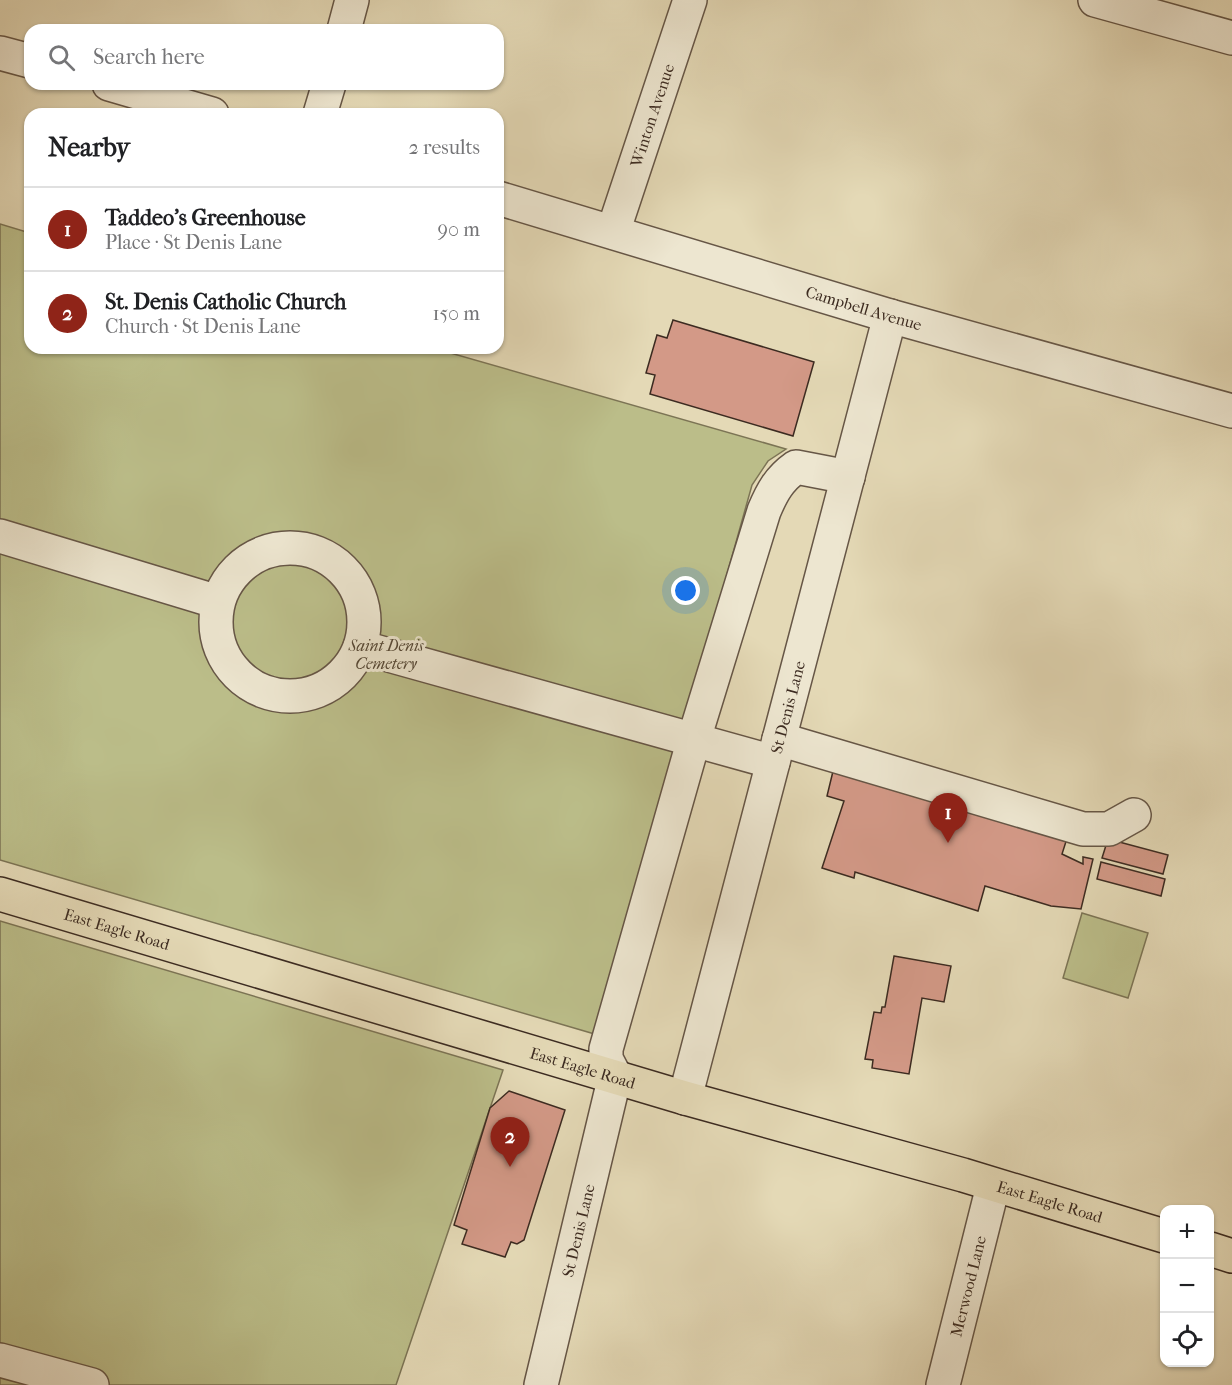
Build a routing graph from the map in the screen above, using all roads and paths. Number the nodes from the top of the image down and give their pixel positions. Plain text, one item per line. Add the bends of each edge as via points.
1 (352, 0) edge
2 (690, 0) edge
3 (1095, 0) edge
4 (346, 24) edge
5 (1232, 38) edge
6 (0, 52) edge
7 (24, 59) edge
8 (130, 90) edge
9 (327, 90) edge
10 (191, 108) edge
11 (322, 108) edge
12 (504, 200) edge
13 (613, 232) junction
14 (890, 316) junction
15 (1232, 411) edge
16 (848, 477) junction
17 (0, 536) edge
18 (218, 602) junction
19 (360, 647) junction
20 (694, 739) junction
21 (776, 751) junction
22 (1134, 815) dead end
23 (0, 894) edge
24 (615, 1076) junction
25 (685, 1098) junction
26 (993, 1186) junction
27 (1160, 1235) edge
28 (1214, 1251) edge
29 (1232, 1256) edge
30 (0, 1360) edge
31 (92, 1385) edge
32 (541, 1385) edge
33 (943, 1385) edge

1 - 4 street
2 - 13 street, Winton Avenue
3 - 5 street
6 - 7 street
8 - 10 street
9 - 11 street
12 - 13 street, Campbell Avenue
13 - 14 street, Campbell Avenue
14 - 15 street, Campbell Avenue
14 - 16 street, St Denis Lane
16 - 20 street via 796,467 773,490
16 - 21 street, St Denis Lane
17 - 18 street
18 - 19 street via 216,628 222,652 236,673 264,691 280,696 305,695 329,686 348,670
18 - 19 street via 228,580 245,563 265,552 289,548 312,551 333,562 350,579 361,601 364,624
19 - 20 street
20 - 21 street
20 - 24 street via 606,1049 606,1059
21 - 22 street via 1083,829 1109,829
21 - 25 street, St Denis Lane
23 - 24 main road, East Eagle Road
24 - 25 main road, East Eagle Road
24 - 32 street, St Denis Lane
25 - 26 main road, East Eagle Road
26 - 27 main road, East Eagle Road
26 - 33 street, Merwood Lane
28 - 29 main road
30 - 31 street

